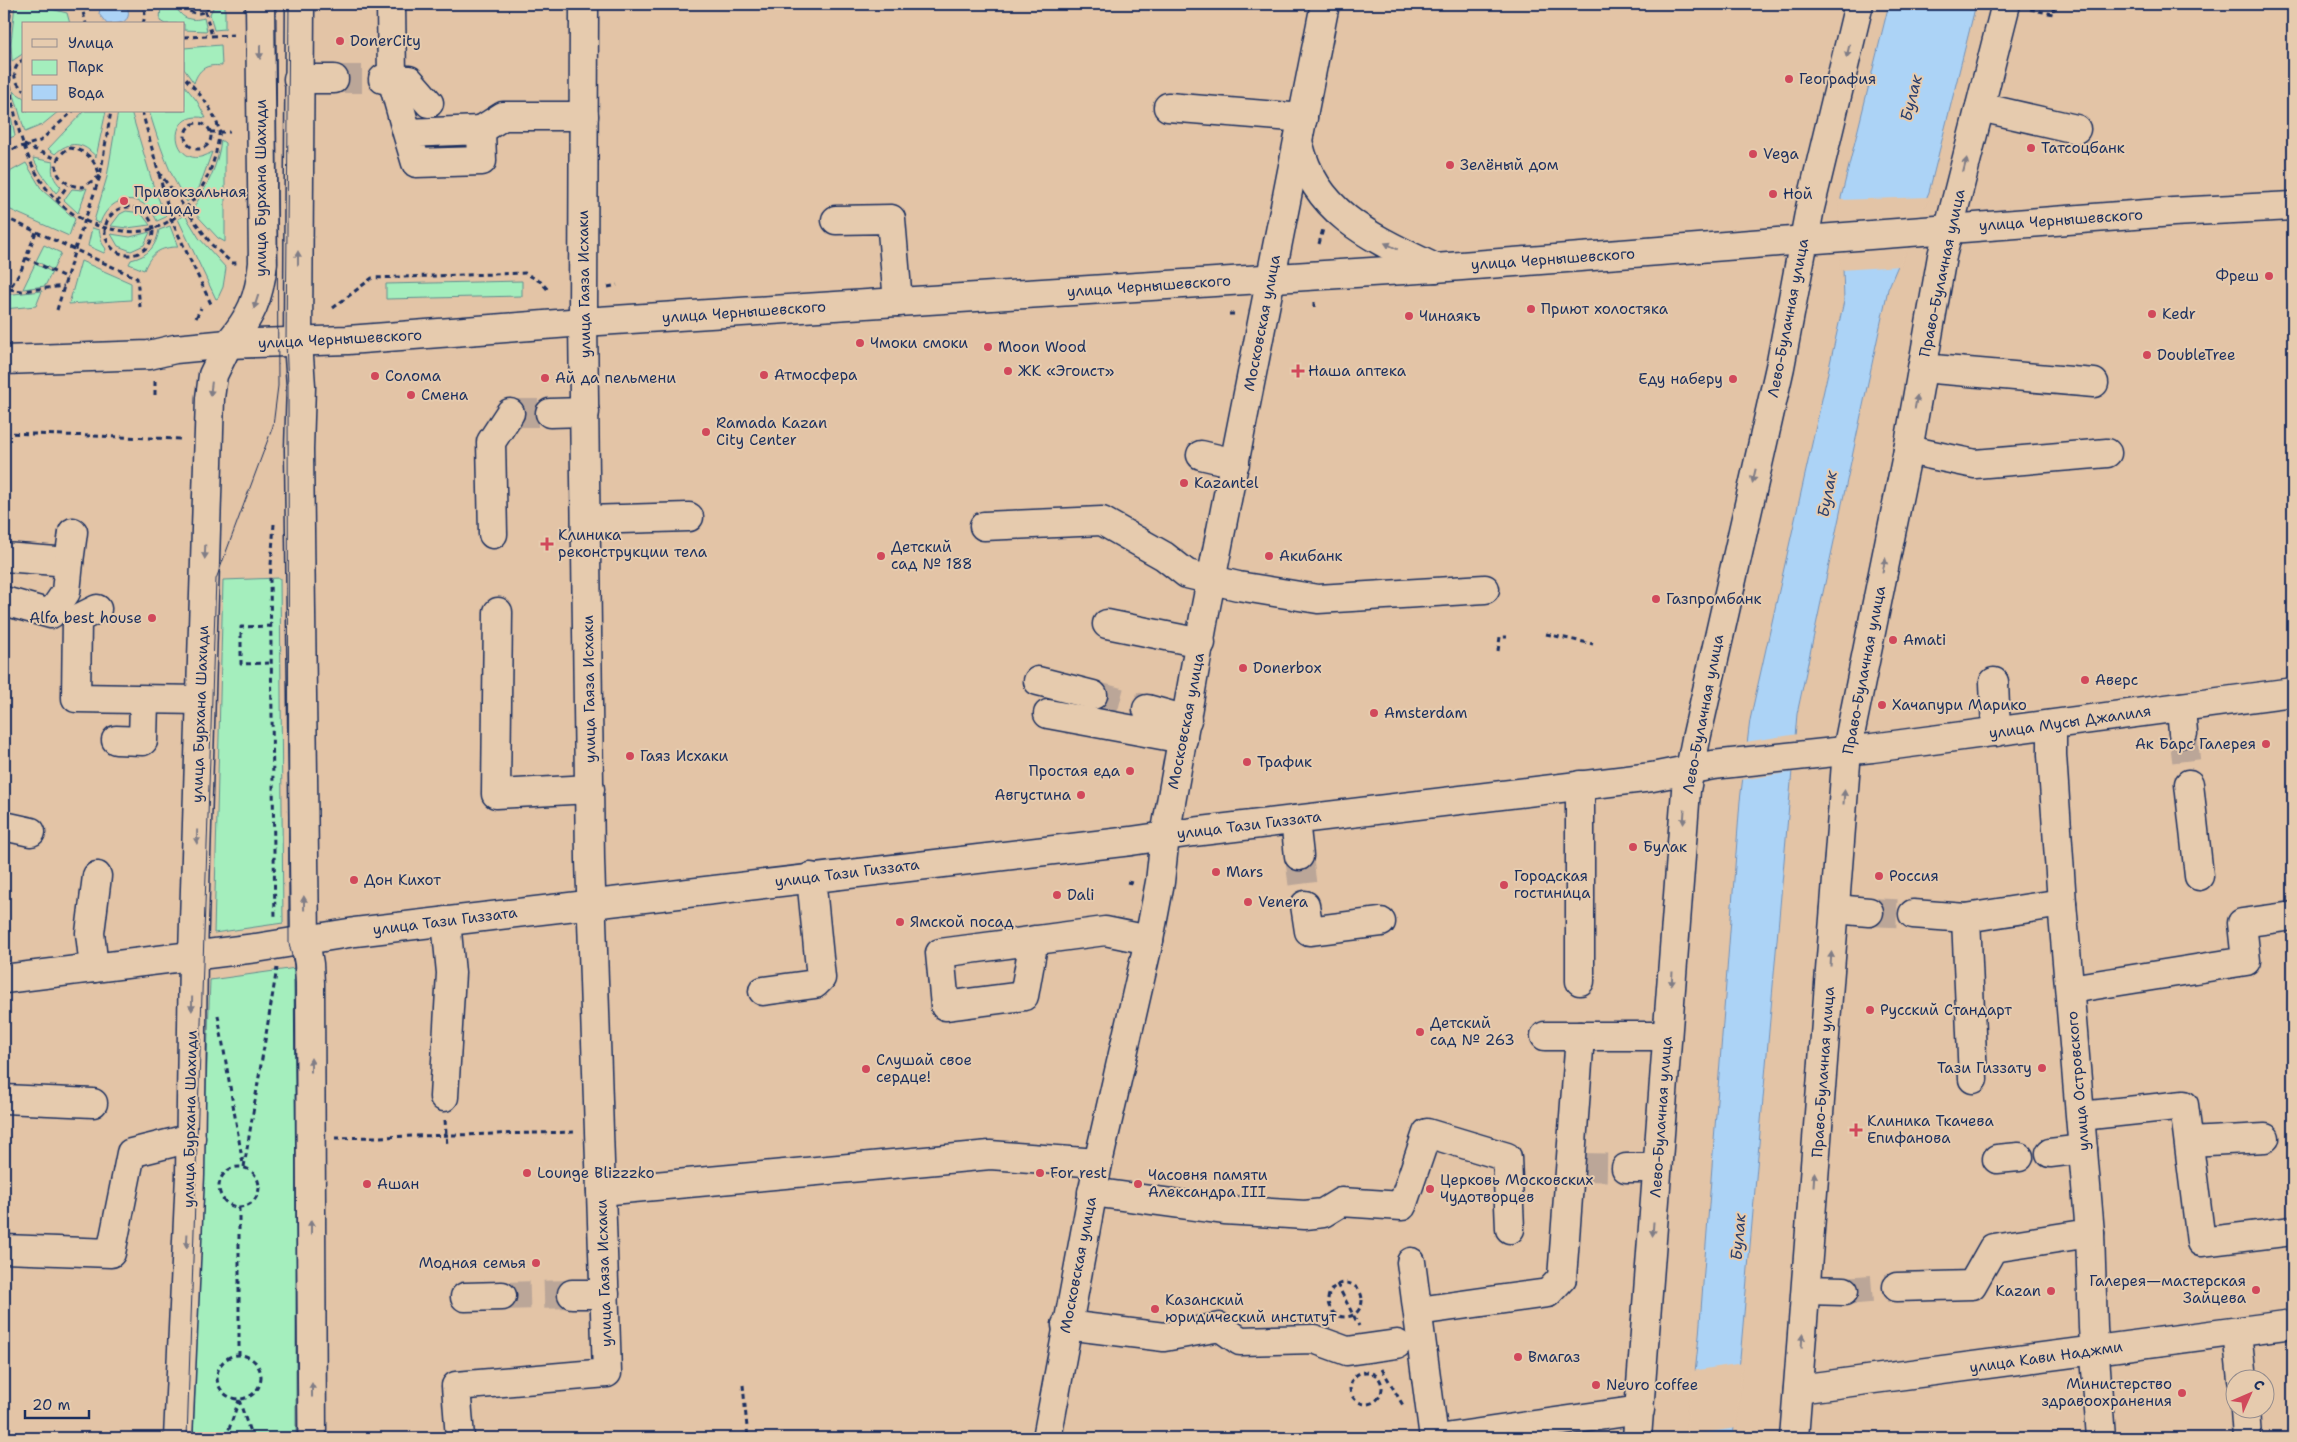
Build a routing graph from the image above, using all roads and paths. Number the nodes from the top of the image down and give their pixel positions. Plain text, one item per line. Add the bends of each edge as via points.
1 (11, 4) edge
2 (84, 4) edge
3 (144, 4) edge
4 (184, 4) edge
5 (210, 4) edge
6 (260, 4) edge
7 (300, 4) edge
8 (391, 4) edge
9 (584, 4) edge
10 (1325, 4) edge
11 (1859, 4) edge
12 (2054, 4) edge
13 (2018, 6) edge
14 (205, 11) junction
15 (86, 22) edge
16 (143, 22) edge
17 (235, 35) dead end
18 (212, 36) junction
19 (185, 37) edge
20 (4, 48) edge
21 (7, 54) junction
22 (7, 58) junction
23 (22, 61) edge
24 (4, 62) edge
25 (14, 78) junction
26 (185, 78) edge
27 (8, 79) junction
28 (298, 79) junction
29 (334, 79) tunnel mouth
30 (387, 79) junction
31 (22, 88) edge
32 (429, 103) dead end
33 (1168, 107) dead end
34 (1980, 107) junction
35 (72, 112) edge
36 (112, 112) edge
37 (142, 112) edge
38 (584, 116) junction
39 (2076, 129) dead end
40 (1301, 131) junction
41 (210, 132) junction
42 (219, 132) junction
43 (230, 132) dead end
44 (24, 145) junction
45 (4, 152) edge
46 (58, 158) junction
47 (158, 171) junction
48 (100, 176) junction
49 (68, 185) junction
50 (57, 200) junction
51 (2293, 206) edge
52 (186, 210) junction
53 (4, 217) edge
54 (172, 219) junction
55 (836, 220) dead end
56 (84, 222) junction
57 (105, 228) junction
58 (154, 228) junction
59 (1936, 230) junction
60 (36, 232) junction
61 (1816, 239) junction
62 (75, 249) junction
63 (26, 258) junction
64 (232, 263) dead end
65 (1435, 268) junction
66 (67, 278) junction
67 (1270, 278) junction
68 (617, 285) dead end
69 (64, 286) junction
70 (607, 288) dead end
71 (10, 289) junction
72 (4, 290) edge
73 (549, 291) dead end
74 (898, 302) junction
75 (212, 306) dead end
76 (140, 307) dead end
77 (201, 308) dead end
78 (333, 308) dead end
79 (57, 310) dead end
80 (1230, 314) dead end
81 (1238, 314) dead end
82 (196, 318) dead end
83 (584, 322) junction
84 (298, 342) junction
85 (228, 344) junction
86 (4, 360) edge
87 (1922, 368) junction
88 (155, 377) dead end
89 (2094, 383) dead end
90 (155, 395) dead end
91 (585, 412) junction
92 (510, 413) dead end
93 (550, 414) tunnel mouth
94 (4, 433) edge
95 (181, 439) dead end
96 (1908, 450) junction
97 (2107, 453) dead end
98 (1201, 455) dead end
99 (1235, 463) junction
100 (689, 517) dead end
101 (587, 520) junction
102 (274, 521) dead end
103 (984, 526) dead end
104 (73, 532) dead end
105 (494, 534) dead end
106 (4, 557) edge
107 (69, 562) junction
108 (1213, 580) junction
109 (1485, 589) dead end
110 (4, 601) edge
111 (97, 609) dead end
112 (498, 612) dead end
113 (1107, 624) dead end
114 (271, 626) junction
115 (1546, 634) dead end
116 (1507, 637) dead end
117 (1201, 643) junction
118 (1593, 644) dead end
119 (1498, 651) dead end
120 (271, 663) junction
121 (1038, 681) dead end
122 (1994, 682) dead end
123 (2293, 692) edge
124 (1093, 695) tunnel mouth
125 (200, 700) junction
126 (144, 701) junction
127 (1146, 709) tunnel mouth
128 (1048, 714) dead end
129 (2052, 725) junction
130 (1185, 730) junction
131 (1996, 732) junction
132 (116, 740) dead end
133 (1835, 752) junction
134 (1702, 767) junction
135 (2189, 784) tunnel mouth
136 (1580, 785) junction
137 (590, 789) junction
138 (1294, 820) junction
139 (4, 826) edge
140 (31, 832) dead end
141 (1165, 836) junction
142 (1299, 856) tunnel mouth
143 (97, 876) dead end
144 (2199, 876) dead end
145 (811, 877) junction
146 (1127, 882) dead end
147 (1132, 882) dead end
148 (592, 903) junction
149 (2062, 903) junction
150 (1305, 905) tunnel mouth
151 (1835, 909) junction
152 (1869, 912) tunnel mouth
153 (1913, 914) tunnel mouth
154 (2293, 916) edge
155 (1966, 918) junction
156 (275, 919) dead end
157 (446, 921) junction
158 (1381, 922) dead end
159 (304, 940) junction
160 (1034, 940) dead end
161 (1149, 940) junction
162 (193, 955) junction
163 (277, 961) dead end
164 (94, 968) junction
165 (4, 979) edge
166 (1580, 981) dead end
167 (2070, 989) junction
168 (763, 991) dead end
169 (218, 1011) dead end
170 (1545, 1036) dead end
171 (1580, 1036) junction
172 (1667, 1036) junction
173 (1973, 1079) dead end
174 (4, 1099) edge
175 (93, 1103) dead end
176 (445, 1109) joint
177 (2081, 1116) junction
178 (599, 1131) junction
179 (446, 1136) junction
180 (191, 1138) junction
181 (334, 1138) dead end
182 (2265, 1138) dead end
183 (2189, 1142) junction
184 (447, 1146) dead end
185 (2083, 1149) junction
186 (2050, 1153) dead end
187 (1098, 1163) junction
188 (244, 1167) junction
189 (1626, 1168) tunnel mouth
190 (1657, 1168) junction
191 (601, 1191) junction
192 (1092, 1192) junction
193 (239, 1207) junction
194 (1510, 1229) dead end
195 (2293, 1232) edge
196 (2090, 1233) junction
197 (4, 1249) edge
198 (1411, 1262) dead end
199 (1897, 1287) tunnel mouth
200 (1806, 1290) junction
201 (1844, 1291) tunnel mouth
202 (572, 1294) tunnel mouth
203 (604, 1294) junction
204 (502, 1296) tunnel mouth
205 (465, 1297) dead end
206 (1418, 1311) junction
207 (1354, 1316) joint
208 (2293, 1324) edge
209 (1066, 1325) junction
210 (2237, 1332) junction
211 (1397, 1344) dead end
212 (2095, 1350) junction
213 (239, 1355) junction
214 (2241, 1370) edge
215 (1387, 1377) dead end
216 (1380, 1381) junction
217 (743, 1385) dead end
218 (1798, 1390) junction
219 (239, 1400) junction
220 (1640, 1410) junction
221 (2246, 1420) edge
222 (178, 1438) edge
223 (226, 1438) edge
224 (252, 1438) edge
225 (312, 1438) edge
226 (460, 1438) edge
227 (748, 1438) edge
228 (1047, 1438) edge
229 (1434, 1438) edge
230 (1445, 1438) edge
231 (1637, 1438) edge
232 (1794, 1438) edge
233 (2101, 1438) edge
234 (2247, 1438) edge

1 - 21 path
2 - 15 path
3 - 16 path
4 - 14 path via 194,14
5 - 14 path
6 -> 85 street, улица Бурхана Шахиди via 261,287 253,311
7 - 28 street
8 - 30 street
9 - 38 street, улица Гаяза Исхаки
10 - 40 street, Московская улица
11 -> 61 street, Лево-Булачная улица
12 - 13 path via 2053,14
13 - 34 street, Право-Булачная улица
14 - 18 path
17 - 18 path
18 - 19 path
20 - 21 path
21 - 22 path
22 - 24 path
22 - 27 path
23 - 25 path via 17,65
25 - 27 path
25 - 31 path
26 - 42 path via 215,118
27 - 44 path
28 - 29 street
84 -> 28 street
30 - 32 street via 410,80
30 - 38 street via 416,164 482,161 481,130 503,116
33 - 40 street
34 - 39 street
59 -> 34 street, Право-Булачная улица
35 - 44 path via 40,141
36 - 48 path
37 - 47 path
38 - 83 street, улица Гаяза Исхаки
65 -> 40 street via 1382,242 1330,205 1303,163
40 - 67 street, Московская улица
41 - 41 path via 202,123 196,123 186,128 185,140 193,149 199,150 209,144
41 - 42 path
42 - 43 path
42 - 52 path via 209,174
44 - 45 path
44 - 46 path
44 - 50 path via 42,182
46 - 48 path via 69,148 79,149 96,162
46 - 49 path via 57,174
47 - 52 path
47 - 54 path
48 - 49 path via 84,187
48 - 56 path
49 - 50 path
50 - 56 path
51 - 59 street, улица Чернышевского
52 - 54 path
52 - 64 path via 212,245
53 - 60 path
54 - 58 path
54 - 75 path
55 - 74 street via 890,219
56 - 57 path
56 - 62 path
57 - 58 path via 130,232
57 - 58 path via 112,214 126,206 142,209
57 - 58 path via 112,248 125,255 146,249
59 - 61 street, улица Чернышевского
59 - 87 street, Право-Булачная улица via 1942,256
60 - 62 path
60 - 63 path
61 - 65 street, улица Чернышевского
61 -> 134 street, Лево-Булачная улица via 1780,367
62 - 66 path
62 - 76 path via 137,278
63 - 66 path
63 - 71 path
65 - 67 street, улица Чернышевского
66 - 69 path
67 - 74 street, улица Чернышевского
67 - 99 street, Московская улица
68 - 70 path
69 - 71 path via 22,291
69 - 79 path
71 - 72 path
73 - 78 path via 525,273 372,278
74 - 83 street, улица Чернышевского
77 - 82 path
80 - 81 path
83 - 84 street, улица Чернышевского
83 - 91 street, улица Гаяза Исхаки
84 - 85 street, улица Чернышевского
159 -> 84 street via 301,386
85 - 86 street, улица Чернышевского via 149,354
85 -> 125 street, улица Бурхана Шахиди via 213,376 210,398
87 - 89 street
96 -> 87 street, Право-Булачная улица
88 - 90 path
91 - 93 street
91 - 101 street, улица Гаяза Исхаки
92 - 105 street via 491,442
94 - 95 path
96 - 97 street via 1975,464
133 -> 96 street, Право-Булачная улица
98 - 99 street
99 - 108 street, Московская улица
100 - 101 street
101 - 137 street, улица Гаяза Исхаки
102 - 114 path
103 - 108 street via 1102,521 1164,556 1187,574
104 - 107 street
106 - 107 street
107 - 110 street via 66,592 51,614
108 - 109 street via 1318,599
108 - 117 street, Московская улица
111 - 126 street via 77,619 76,698
112 - 137 street via 496,794
113 - 117 street
114 - 120 path
114 - 120 path via 240,627 241,664
115 - 118 path
116 - 119 path via 1500,638
117 - 130 street, Московская улица
120 - 156 path
121 - 124 street
122 - 131 street
123 - 129 street, улица Мусы Джалиля via 2182,720
125 - 126 street
125 -> 162 street, улица Бурхана Шахиди
126 - 132 street via 143,741
127 - 130 street
128 - 130 street
129 - 131 street, улица Мусы Джалиля
129 - 149 street, улица Островского
130 - 141 street, Московская улица
131 - 133 street, улица Мусы Джалиля
133 - 134 street, улица Мусы Джалиля
151 -> 133 street, Право-Булачная улица
134 - 136 street, улица Тази Гиззата via 1652,777
134 -> 172 street, Лево-Булачная улица via 1686,800
135 - 144 street
136 - 138 street, улица Тази Гиззата
136 - 166 street
137 - 148 street, улица Гаяза Исхаки
138 - 141 street, улица Тази Гиззата
138 - 142 street
139 - 140 street
141 - 145 street, улица Тази Гиззата
141 - 161 street, Московская улица
143 - 164 street via 90,933
145 - 148 street, улица Тази Гиззата
145 - 168 street via 821,978 815,984
146 - 147 path
148 - 157 street, улица Тази Гиззата
148 - 178 street, улица Гаяза Исхаки
149 - 155 street
149 - 167 street, улица Островского
150 - 158 street via 1308,931
151 - 152 street
200 -> 151 street, Право-Булачная улица
153 - 155 street
154 - 167 street via 2242,923 2246,961
155 - 173 street
157 - 159 street, улица Тази Гиззата
157 - 176 street via 451,973
159 - 162 street, улица Тази Гиззата
225 -> 159 street via 310,983
160 - 161 street via 1106,931
161 - 187 street, Московская улица
162 - 164 street, улица Тази Гиззата
162 -> 180 street, улица Бурхана Шахиди
163 - 188 path
164 - 165 street, улица Тази Гиззата
167 - 177 street, улица Островского
169 - 188 path
170 - 171 street
171 - 172 street
171 - 206 street via 1574,1168 1562,1278 1548,1293
172 - 190 street, Лево-Булачная улица
174 - 175 street
176 - 179 path
177 - 183 street via 2184,1105
177 - 185 street, улица Островского
178 - 179 path
178 - 191 street, улица Гаяза Исхаки
179 - 181 path
179 - 184 path
180 - 197 street via 131,1153 111,1253
180 -> 222 street, улица Бурхана Шахиди
182 - 183 street
183 - 195 street via 2201,1242
185 - 186 street
185 - 196 street, улица Островского
187 - 191 street via 990,1155
187 - 192 street, Московская улица
188 - 193 path via 254,1173 259,1184 258,1195 250,1204
188 - 193 path via 234,1167 221,1180 223,1198
189 - 190 street
190 -> 220 street, Лево-Булачная улица
191 - 203 street, улица Гаяза Исхаки
192 - 194 street via 1224,1210 1305,1215 1323,1212 1341,1202 1402,1206 1427,1133 1507,1158
192 - 209 street, Московская улица
193 - 213 path
196 - 199 street via 1992,1248 1972,1285
196 - 212 street, улица Островского
198 - 206 street
200 - 201 street
218 -> 200 street, Право-Булачная улица
202 - 203 street
203 - 226 street, улица Гаяза Исхаки via 607,1373 456,1386
204 - 205 street
206 - 229 street
207 - 207 path via 1340,1317 1330,1308 1329,1295 1337,1284 1351,1283 1361,1292 1362,1306
208 - 210 street, улица Кави Наджми
209 - 211 street via 1164,1337 1220,1327 1240,1341 1314,1339 1347,1351
209 - 228 street, Московская улица
210 - 212 street, улица Кави Наджми
210 - 214 street
212 - 218 street, улица Кави Наджми
212 - 233 street, улица Островского
213 - 219 path via 222,1363 218,1382 229,1397
213 - 219 path via 251,1358 259,1366 262,1378 259,1389 250,1397
215 - 216 path
216 - 216 path via 1382,1393 1373,1402 1361,1403 1352,1395 1351,1382 1359,1373 1371,1372
217 - 227 path
218 - 232 street, Право-Булачная улица
219 - 223 path
219 - 224 path
220 - 230 street
220 - 231 street, Лево-Булачная улица
221 - 234 street

